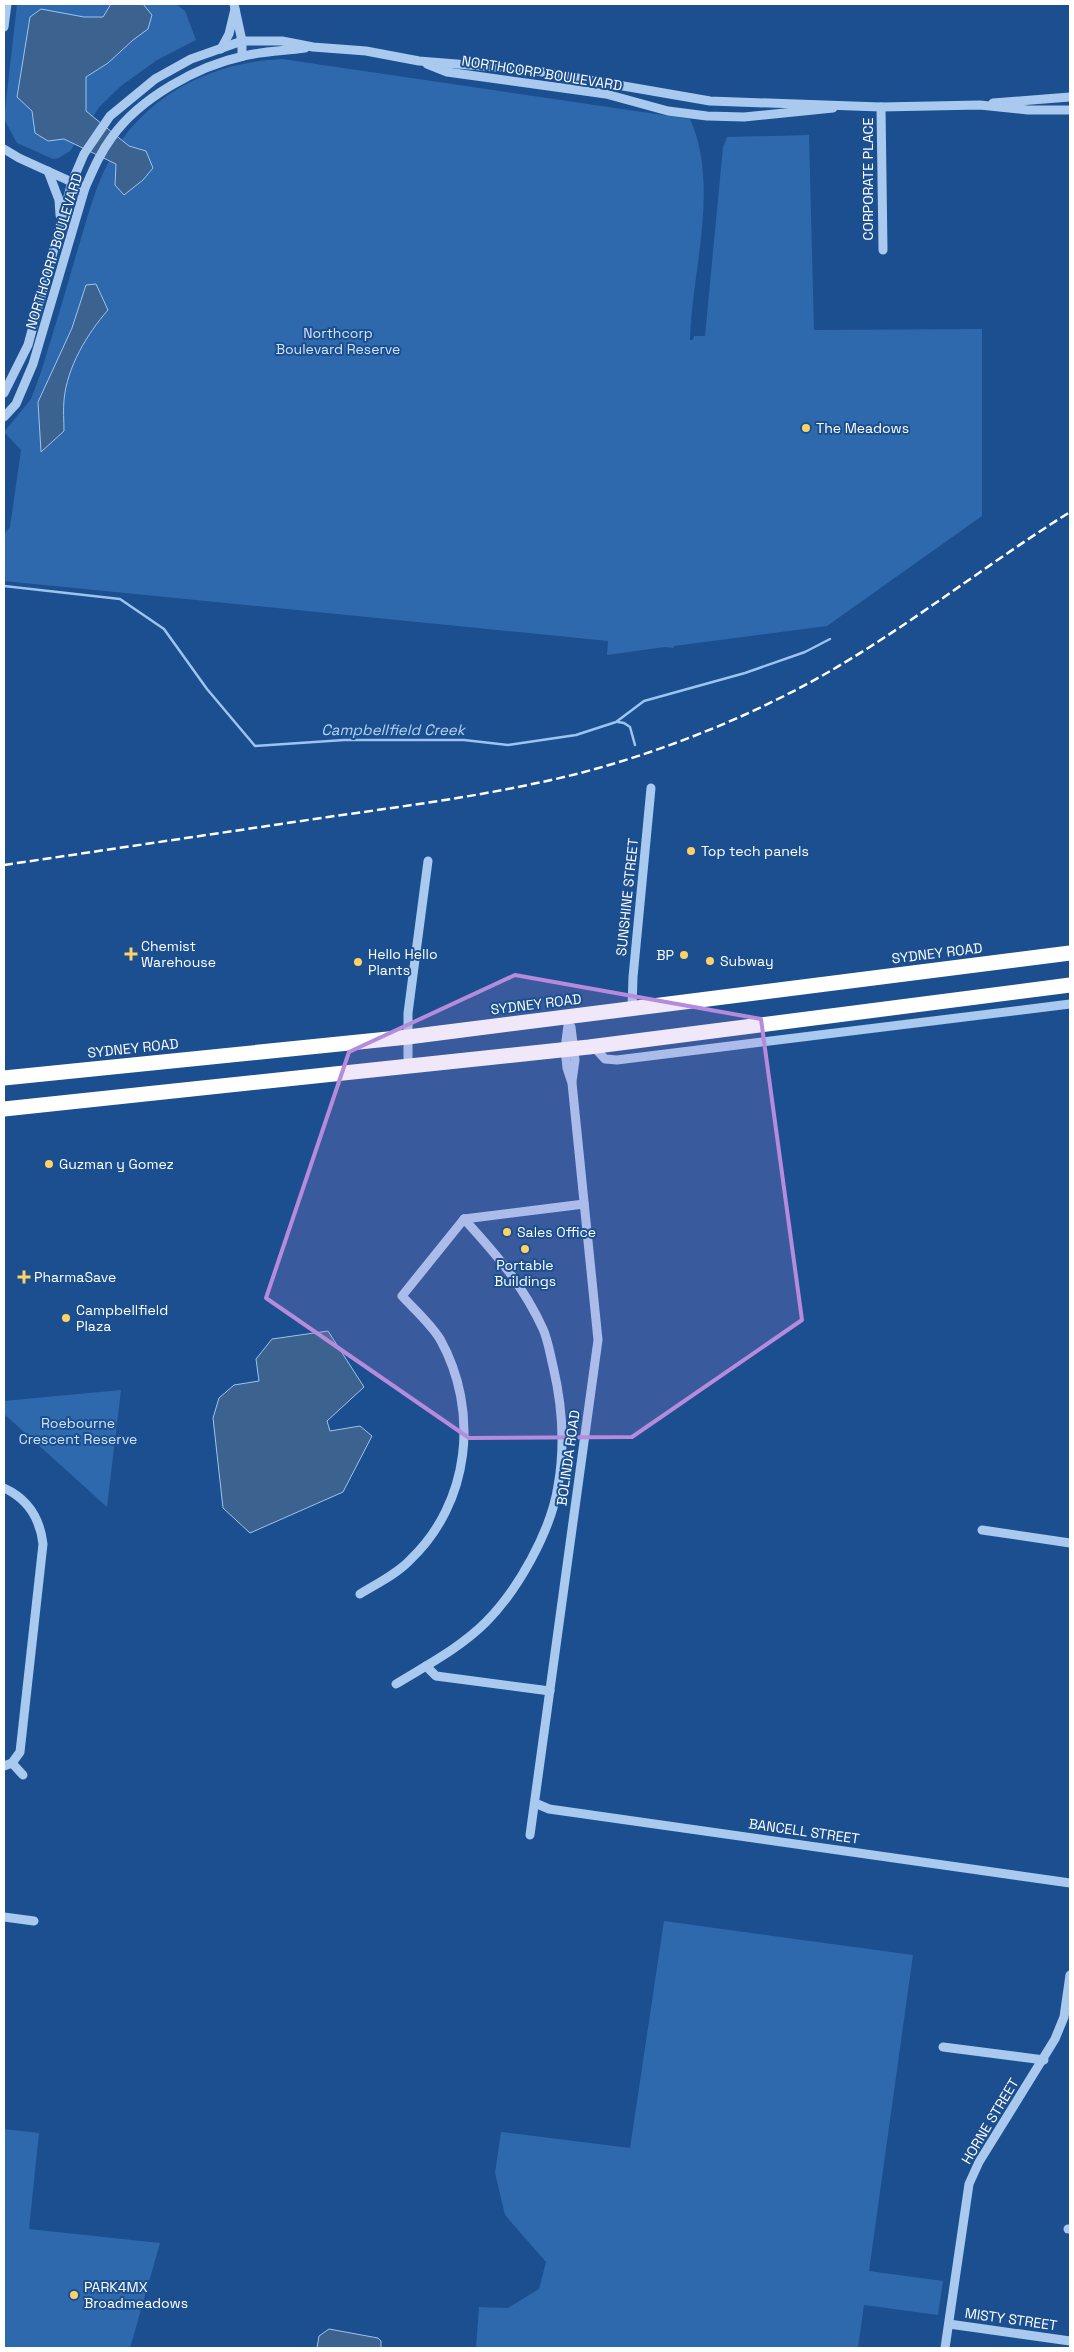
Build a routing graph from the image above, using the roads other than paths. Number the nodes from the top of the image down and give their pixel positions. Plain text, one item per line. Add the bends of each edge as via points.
1 (6, 4) edge
2 (235, 6) edge
3 (4, 27) edge
4 (242, 41) junction
5 (314, 47) junction
6 (221, 49) junction
7 (242, 56) junction
8 (419, 62) junction
9 (1070, 97) edge
10 (710, 101) junction
11 (856, 105) junction
12 (980, 105) junction
13 (881, 107) junction
14 (1070, 110) edge
15 (721, 116) junction
16 (4, 148) edge
17 (48, 171) junction
18 (72, 182) junction
19 (85, 188) junction
20 (60, 228) junction
21 (883, 250) dead end
22 (4, 393) edge
23 (4, 417) edge
24 (651, 788) dead end
25 (428, 861) dead end
26 (1070, 953) edge
27 (1070, 985) edge
28 (1070, 1004) edge
29 (632, 1009) junction
30 (878, 1010) junction
31 (569, 1017) junction
32 (880, 1029) junction
33 (408, 1036) junction
34 (593, 1046) junction
35 (570, 1049) junction
36 (408, 1067) junction
37 (4, 1078) edge
38 (4, 1110) edge
39 (584, 1204) junction
40 (464, 1219) junction
41 (4, 1488) edge
42 (982, 1530) dead end
43 (1070, 1543) edge
44 (360, 1594) dead end
45 (426, 1666) junction
46 (396, 1684) dead end
47 (550, 1691) junction
48 (8, 1765) edge
49 (23, 1775) dead end
50 (535, 1803) junction
51 (530, 1835) dead end
52 (1070, 1883) edge
53 (4, 1917) edge
54 (34, 1921) dead end
55 (1070, 1976) edge
56 (943, 2048) dead end
57 (1044, 2060) junction
58 (949, 2324) junction
59 (1070, 2340) edge
60 (945, 2348) edge

1 - 3 street
2 - 4 street
2 - 6 street
4 - 5 street, NORTHCORP BOULEVARD via 282,41
4 - 6 street, NORTHCORP BOULEVARD
4 - 7 street
5 - 7 street, NORTHCORP BOULEVARD
5 - 8 street, NORTHCORP BOULEVARD via 366,51
6 - 18 street, NORTHCORP BOULEVARD via 191,59 155,78 110,116 84,154
7 - 19 street, NORTHCORP BOULEVARD via 186,78 147,102 118,128 95,163
8 - 10 street, NORTHCORP BOULEVARD via 531,70
8 - 15 street, NORTHCORP BOULEVARD via 447,72 606,94 668,111
9 - 12 street, NORTHCORP BOULEVARD
10 - 11 street, NORTHCORP BOULEVARD
10 - 15 street
11 - 13 street, NORTHCORP BOULEVARD
11 - 15 street, NORTHCORP BOULEVARD via 786,114
12 - 13 street, NORTHCORP BOULEVARD
12 - 14 street, NORTHCORP BOULEVARD
13 - 21 street, CORPORATE PLACE
16 - 17 street
17 - 18 street
17 - 20 street via 59,200
18 - 19 street
18 - 20 street, NORTHCORP BOULEVARD
19 - 23 street, NORTHCORP BOULEVARD via 33,364 16,404
20 - 22 street, NORTHCORP BOULEVARD via 28,345
24 - 29 street, SUNSHINE STREET
25 - 33 street via 408,1013
26 - 29 highway, SYDNEY ROAD
27 - 30 highway
28 - 32 street
29 - 31 highway, SYDNEY ROAD
30 - 32 street
30 - 34 highway
31 - 33 highway, SYDNEY ROAD
31 - 35 street, BOLINDA ROAD
32 - 34 street via 617,1060 605,1059
33 - 36 street
33 - 37 highway, SYDNEY ROAD
34 - 35 highway
35 - 36 highway
35 - 39 street, BOLINDA ROAD
36 - 38 highway
39 - 40 street
39 - 47 street, BOLINDA ROAD via 598,1340
40 - 44 street via 402,1296 430,1325 451,1362 463,1408 464,1450 460,1478 450,1505 430,1538 409,1562
40 - 45 street via 502,1261 527,1298 544,1332 558,1385 562,1434 558,1487 532,1559 508,1596 486,1622 449,1653
41 - 48 street via 22,1498 34,1513 43,1544 20,1752
42 - 43 street
45 - 46 street
45 - 47 street via 436,1676
47 - 50 street, BOLINDA ROAD
48 - 49 street
50 - 51 street, BOLINDA ROAD
50 - 52 street, BANCELL STREET via 561,1810
53 - 54 street
55 - 57 street, HORNE STREET via 1064,2016
56 - 57 street
57 - 58 street, HORNE STREET via 979,2162 970,2184
58 - 59 street, MISTY STREET
58 - 60 street, HORNE STREET

